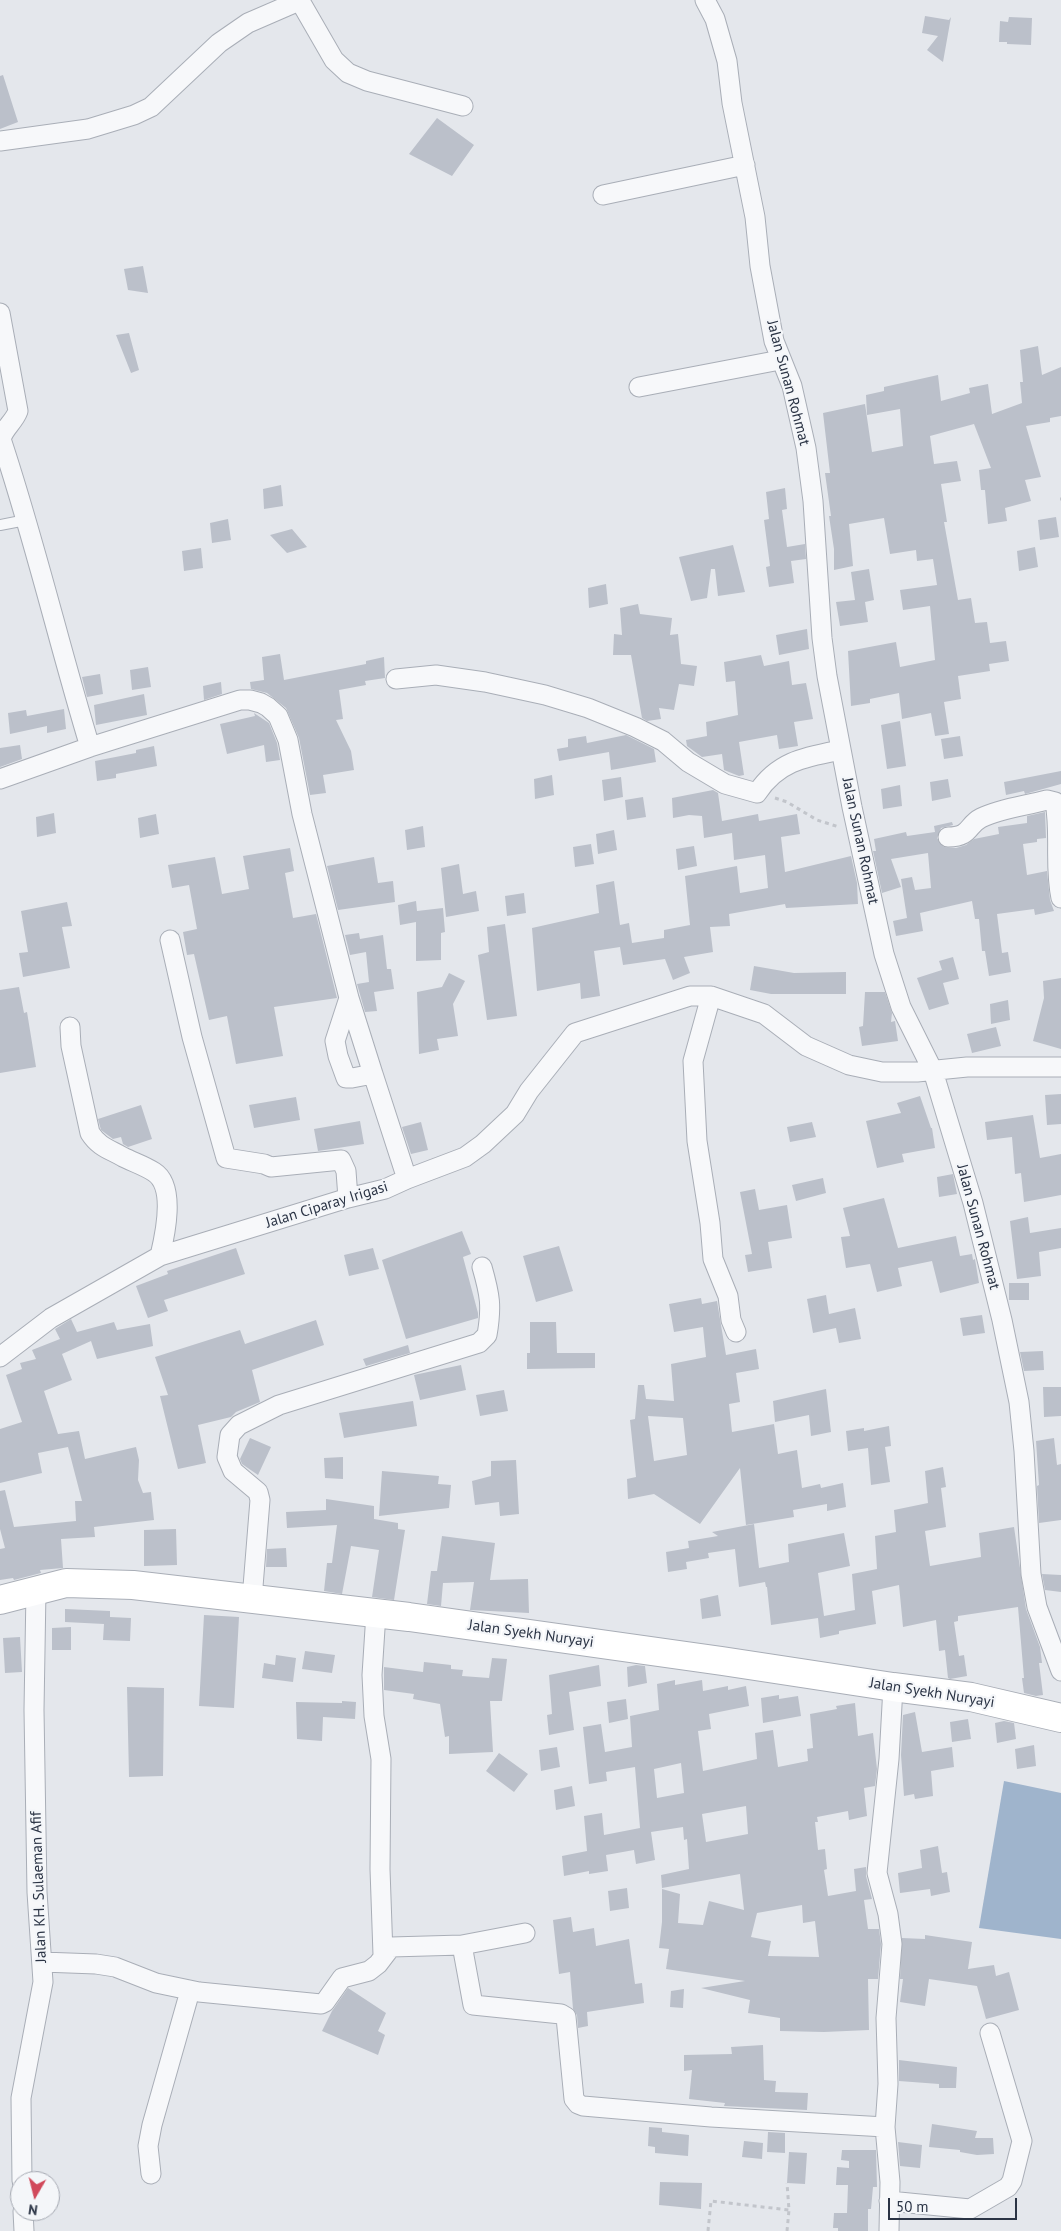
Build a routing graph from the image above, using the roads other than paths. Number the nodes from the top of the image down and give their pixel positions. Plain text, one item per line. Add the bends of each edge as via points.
1 (300, 0) edge
2 (705, 0) edge
3 (463, 106) dead end
4 (0, 141) edge
5 (745, 165) junction
6 (603, 195) dead end
7 (0, 313) edge
8 (780, 360) junction
9 (639, 387) dead end
10 (0, 439) edge
11 (26, 520) junction
12 (0, 525) edge
13 (396, 679) dead end
14 (90, 747) junction
15 (841, 750) junction
16 (0, 779) edge
17 (948, 837) dead end
18 (1061, 898) edge
19 (170, 940) dead end
20 (710, 996) junction
21 (349, 998) junction
22 (70, 1027) dead end
23 (1061, 1067) edge
24 (933, 1071) junction
25 (373, 1074) junction
26 (407, 1179) junction
27 (348, 1198) junction
28 (161, 1251) junction
29 (482, 1267) dead end
30 (736, 1332) dead end
31 (0, 1357) edge
32 (36, 1590) junction
33 (252, 1599) junction
34 (0, 1600) edge
35 (376, 1613) junction
36 (1061, 1671) edge
37 (893, 1687) junction
38 (1061, 1718) edge
39 (525, 1933) dead end
40 (462, 1945) junction
41 (384, 1955) junction
42 (42, 1962) junction
43 (190, 1990) junction
44 (990, 2033) dead end
45 (885, 2127) junction
46 (22, 2171) edge
47 (150, 2174) dead end
48 (889, 2201) junction
49 (889, 2231) edge

1 - 3 street via 334,60 348,73
1 - 4 street via 248,23 219,43 151,107 134,115 88,129
2 - 5 street, Jalan Sunan Rohmat via 715,19 727,61
5 - 6 street
5 - 8 street, Jalan Sunan Rohmat via 760,266
7 - 10 street via 18,411
8 - 9 street
8 - 15 street, Jalan Sunan Rohmat via 792,386 806,448 815,523 822,638
10 - 11 street
11 - 12 lane
11 - 14 street
13 - 15 street via 436,675 545,694 635,727 663,741 688,762 725,784 756,793 765,780 799,758
14 - 16 street
14 - 21 street via 240,700 261,703 278,716 288,740 302,814
15 - 24 street, Jalan Sunan Rohmat via 890,972 901,1007
17 - 18 street via 958,837 969,831 978,819 997,812 1047,800 1055,802 1058,836 1056,877
19 - 27 street via 192,1037 226,1158 272,1167 341,1160 346,1171
20 - 24 street, Jalan Ciparay Irigasi via 764,1014 806,1046 849,1065 882,1072
20 - 26 street, Jalan Ciparay Irigasi via 690,996 575,1033 515,1114 483,1144 465,1157
20 - 30 street via 693,1061 696,1141 713,1259 728,1296
21 - 25 street
21 - 25 street via 335,1041 338,1056 346,1078
22 - 28 street via 71,1046 90,1133 106,1150 155,1172 163,1181 166,1223
23 - 24 street, Jalan Ciparay Irigasi via 967,1067
24 - 36 street, Jalan Sunan Rohmat via 974,1203 1002,1320 1019,1402 1031,1574 1037,1606
25 - 26 street
26 - 27 street, Jalan Ciparay Irigasi via 385,1189
27 - 28 street, Jalan Ciparay Irigasi
28 - 31 street, Jalan Ciparay Irigasi via 51,1318
29 - 33 street via 490,1298 490,1313 488,1335 479,1343 279,1405 239,1425 230,1435 227,1457 233,1470 258,1492 260,1500
32 - 33 main road, Jalan Syekh Nuryayi via 66,1583 96,1582
32 - 34 main road, Jalan Syekh Nuryayi
32 - 42 street, Jalan KH. Sulaeman Afif via 34,1710 37,1892
33 - 35 main road, Jalan Syekh Nuryayi
35 - 37 main road, Jalan Syekh Nuryayi
35 - 41 street via 372,1676 381,1759 380,1869
37 - 38 main road, Jalan Syekh Nuryayi via 971,1697
37 - 45 street via 877,1873 892,1944 886,2018 888,2084
39 - 40 street
40 - 41 street via 391,1947
40 - 45 street via 473,2005 566,2017 574,2099 578,2104 711,2117
41 - 43 street via 367,1973 342,1978 321,2004
42 - 43 street via 115,1967 156,1983
42 - 46 street, Jalan KH. Sulaeman Afif via 43,1982 21,2098
43 - 47 street via 152,2125 148,2146
44 - 48 street via 1021,2133 1012,2181 1008,2187 970,2208
45 - 48 street
48 - 49 street

